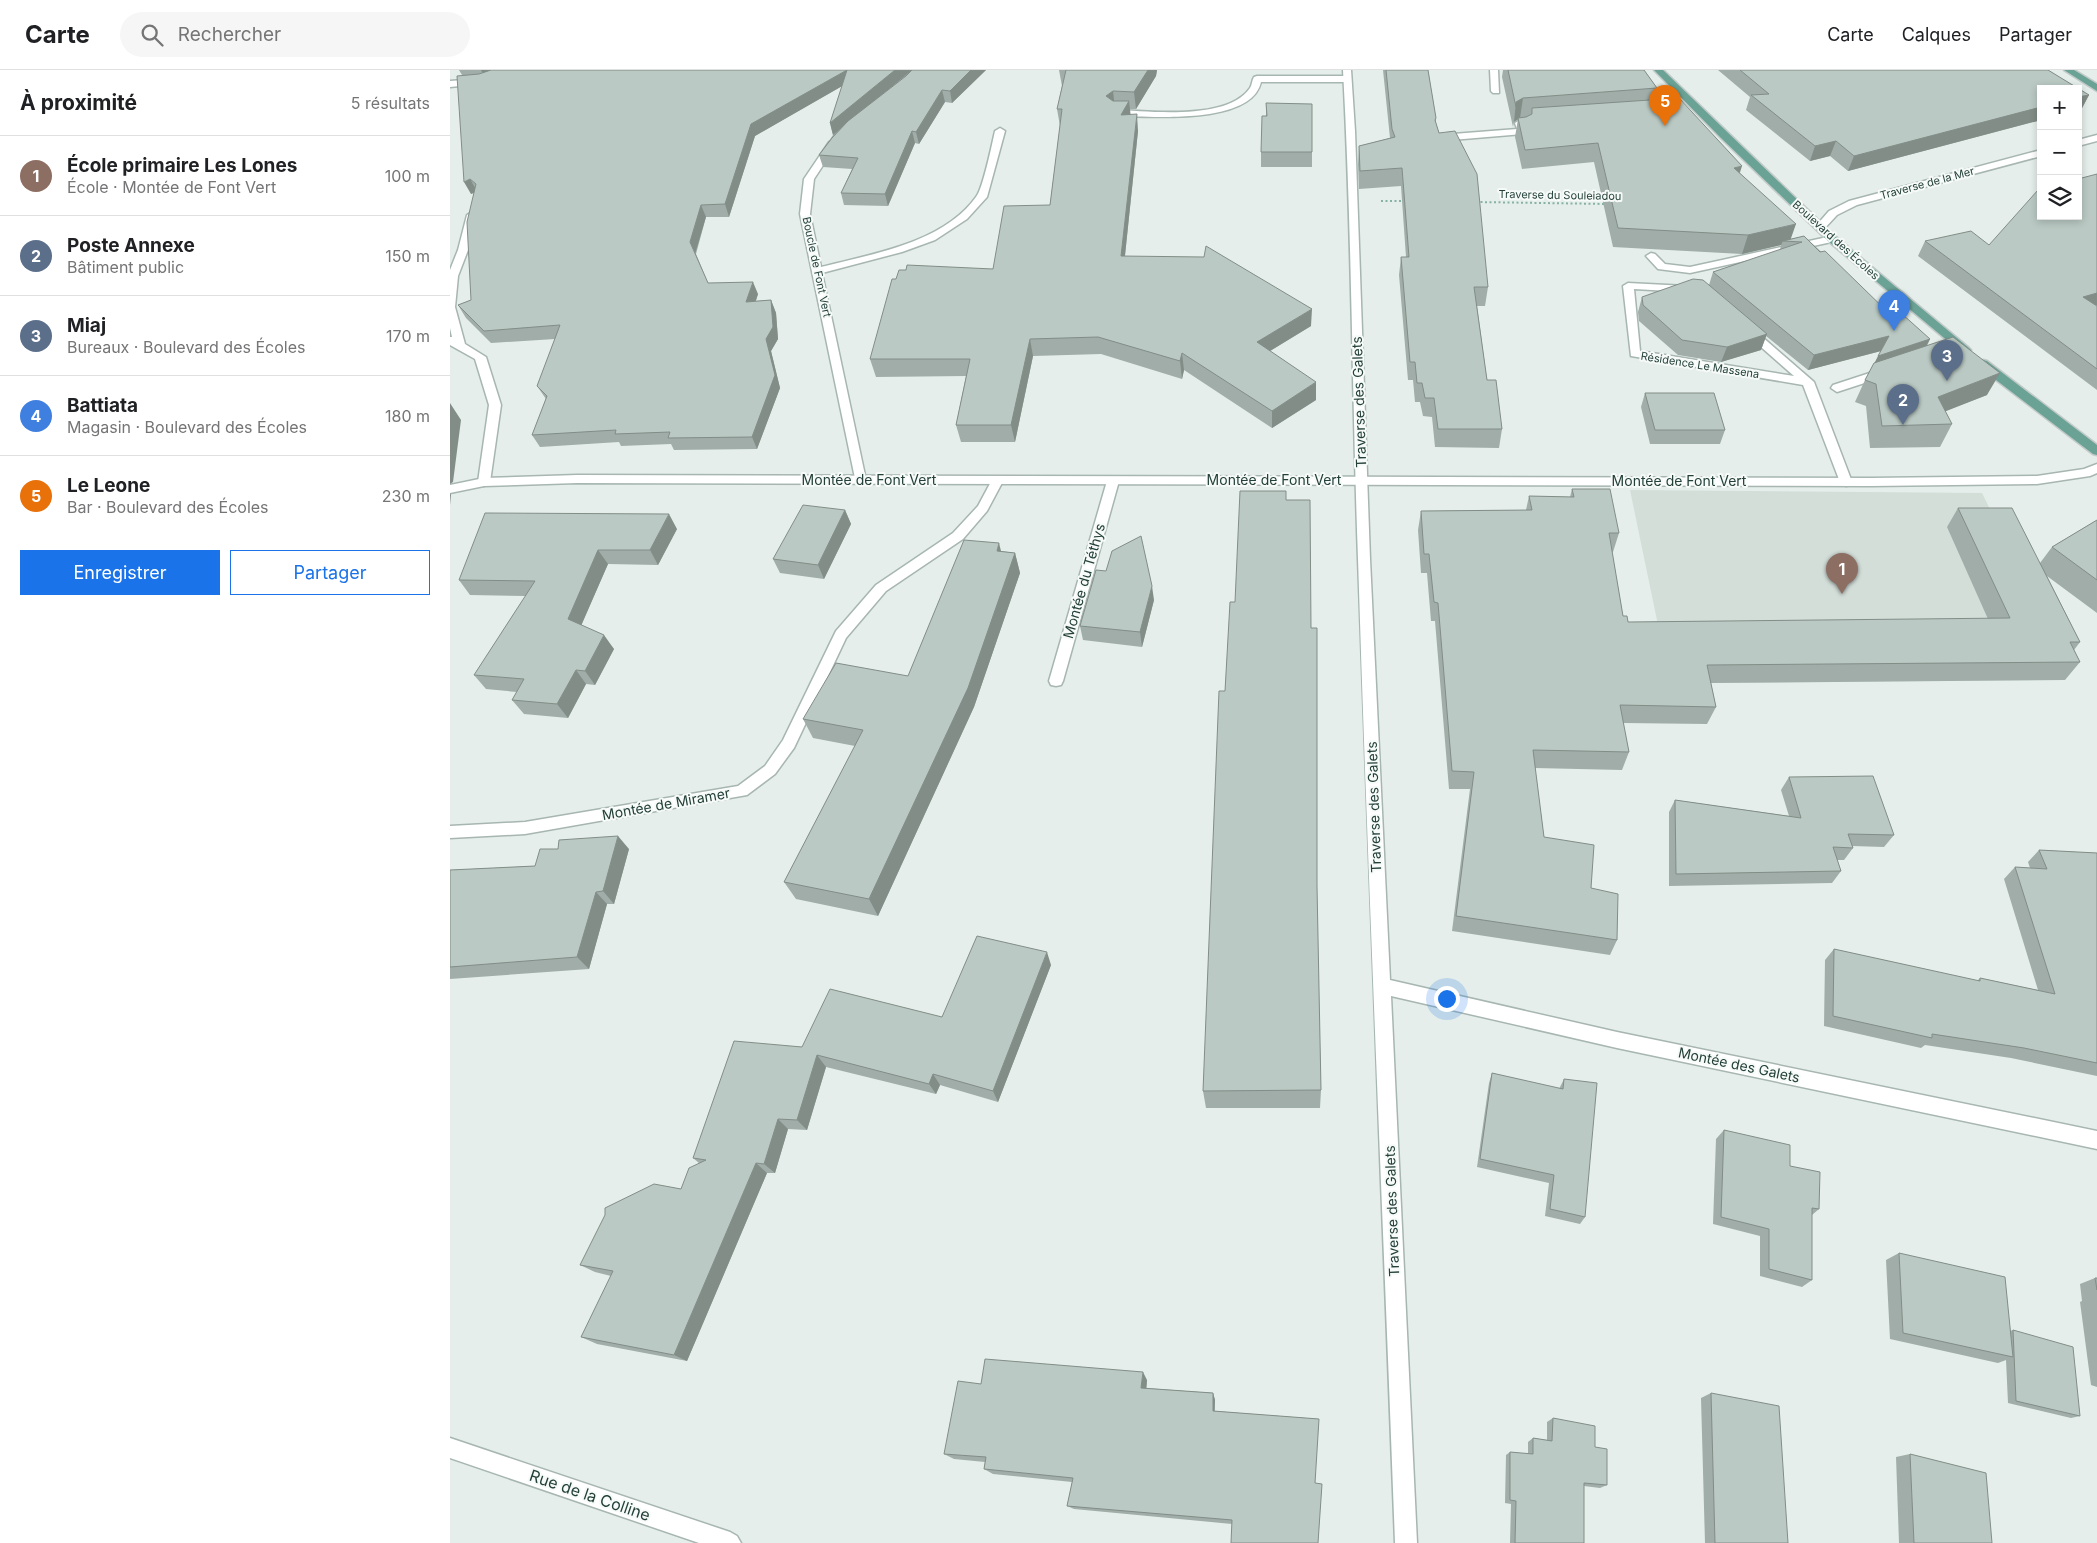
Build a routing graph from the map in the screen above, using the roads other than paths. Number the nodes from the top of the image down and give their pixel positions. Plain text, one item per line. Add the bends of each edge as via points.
1 (1494, 70) edge
2 (1658, 70) edge
3 (2068, 70) edge
4 (1257, 75) edge
5 (1347, 75) edge
6 (485, 82) edge
7 (450, 84) edge
8 (2097, 88) edge
9 (1496, 91) dead end
10 (1115, 113) edge
11 (1530, 122) edge
12 (1000, 131) dead end
13 (1440, 138) edge
14 (2097, 138) edge
15 (837, 140) edge
16 (2082, 142) edge
17 (2037, 154) edge
18 (475, 203) edge
19 (1820, 227) junction
20 (1832, 239) junction
21 (1651, 256) edge
22 (818, 270) junction
23 (1702, 290) edge
24 (1737, 320) edge
25 (455, 343) edge
26 (1899, 368) edge
27 (1808, 382) junction
28 (1837, 388) dead end
29 (2097, 451) edge
30 (2097, 468) edge
31 (860, 480) junction
32 (1113, 480) junction
33 (1361, 480) junction
34 (997, 481) junction
35 (484, 482) junction
36 (1846, 482) junction
37 (450, 489) edge
38 (1056, 681) dead end
39 (450, 832) edge
40 (1381, 986) junction
41 (2097, 1140) edge
42 (452, 1452) edge
43 (730, 1543) edge
44 (1406, 1543) edge

1 - 9 street
2 - 19 main road, Boulevard des Écoles via 1693,111
3 - 8 main road
4 - 5 street
4 - 10 street via 1255,88 1228,108 1208,112
5 - 33 street, Traverse des Galets
6 - 7 street
11 - 13 street via 1520,123 1523,131
12 - 22 street via 982,197 963,216 931,238 898,250
14 - 16 street
15 - 22 street, Boucle de Font Vert via 829,146 808,179 805,214
17 - 19 street, Traverse de la Mer via 1853,203 1834,213
18 - 25 street via 453,276 450,307
19 - 20 main road, Boulevard des Écoles
20 - 21 street via 1690,270 1662,267
20 - 29 main road, Boulevard des Écoles via 1957,349
22 - 31 street, Boucle de Font Vert
23 - 27 street, Résidence Le Massena via 1628,286 1635,354
24 - 27 street, Résidence Le Massena
25 - 35 street via 480,358 495,406
26 - 28 street
27 - 36 street, Résidence Le Massena
30 - 36 street, Montée de Font Vert via 2086,473 2037,480
31 - 34 street, Montée de Font Vert
31 - 35 street, Montée de Font Vert via 577,479
32 - 33 street, Montée de Font Vert
32 - 34 street, Montée de Font Vert
32 - 38 street, Montée du Téthys
33 - 36 street, Montée de Font Vert
33 - 40 street, Traverse des Galets
34 - 39 street, Montée de Miramer via 983,508 958,536 881,588 841,634 789,744 770,770 742,791 525,828
35 - 37 street, Montée de Font Vert
40 - 41 street, Montée des Galets via 1617,1040
40 - 44 street, Traverse des Galets
42 - 43 street, Rue de la Colline

